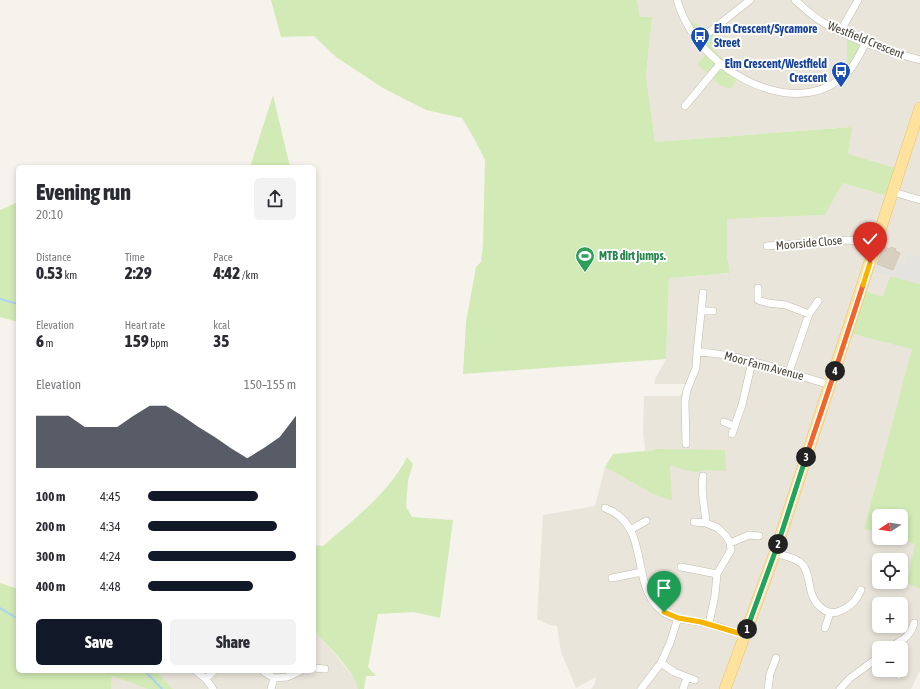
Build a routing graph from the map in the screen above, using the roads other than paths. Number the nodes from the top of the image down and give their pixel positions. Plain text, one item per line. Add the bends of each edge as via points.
1 (677, 0) edge
2 (750, 0) edge
3 (795, 0) edge
4 (858, 0) edge
5 (840, 32) junction
6 (698, 40) junction
7 (866, 42) junction
8 (920, 60) edge
9 (720, 64) junction
10 (685, 106) dead end
11 (920, 108) edge
12 (893, 192) junction
13 (920, 200) edge
14 (767, 246) dead end
15 (874, 248) junction
16 (758, 288) dead end
17 (703, 293) dead end
18 (818, 301) dead end
19 (702, 311) junction
20 (713, 312) dead end
21 (809, 314) junction
22 (697, 352) junction
23 (752, 362) junction
24 (789, 372) junction
25 (831, 385) junction
26 (724, 422) dead end
27 (734, 426) junction
28 (732, 434) dead end
29 (686, 444) dead end
30 (703, 476) dead end
31 (605, 508) dead end
32 (646, 521) dead end
33 (694, 522) dead end
34 (706, 523) junction
35 (630, 530) junction
36 (759, 536) dead end
37 (730, 543) junction
38 (774, 553) junction
39 (681, 567) dead end
40 (642, 572) junction
41 (717, 574) junction
42 (612, 578) dead end
43 (861, 590) dead end
44 (830, 613) junction
45 (678, 618) junction
46 (914, 623) dead end
47 (709, 624) junction
48 (825, 628) dead end
49 (745, 635) junction
50 (900, 641) edge
51 (776, 658) dead end
52 (872, 662) edge
53 (661, 663) junction
54 (316, 668) edge
55 (324, 669) dead end
56 (198, 673) edge
57 (212, 673) edge
58 (266, 673) edge
59 (295, 673) edge
60 (274, 678) junction
61 (687, 678) junction
62 (206, 679) junction
63 (695, 680) dead end
64 (213, 689) edge
65 (271, 689) edge
66 (640, 689) edge
67 (683, 689) edge
68 (725, 689) edge
69 (768, 689) edge
70 (840, 689) edge

1 - 6 street via 682,14
2 - 6 street
3 - 5 street, Westfield Crescent via 823,23
4 - 5 street
5 - 7 street, Westfield Crescent
6 - 9 street
7 - 8 street, Westfield Crescent
7 - 9 street via 848,71 831,84 814,91 794,93 762,87 748,82
9 - 10 street
11 - 12 main road
12 - 13 street
12 - 15 main road
14 - 15 street, Moorside Close via 848,240
15 - 25 main road
16 - 21 street via 758,300 786,305
17 - 19 street
18 - 21 street
19 - 20 street
19 - 22 street
21 - 24 street
22 - 23 street, Moor Farm Avenue via 727,355
22 - 29 street via 696,368 685,401
23 - 24 street, Moor Farm Avenue
23 - 27 street via 742,405
24 - 25 street, Moor Farm Avenue
25 - 38 main road
26 - 27 street
27 - 28 street
30 - 34 street via 701,487
31 - 35 street via 616,514
32 - 35 street
33 - 34 street
34 - 37 street via 718,528
35 - 40 street via 635,540
36 - 37 street via 749,535
37 - 41 street via 731,550
38 - 44 street via 799,561 804,566 813,597
38 - 49 main road
39 - 41 street
40 - 42 street
40 - 45 street via 648,594 655,605
41 - 47 street
43 - 44 street via 850,607
44 - 48 street
45 - 47 street
45 - 53 street
46 - 50 street via 913,630
47 - 49 street
49 - 68 main road
51 - 69 street
52 - 70 street
53 - 61 street
53 - 66 street
54 - 55 street
56 - 62 street
57 - 62 street
58 - 60 street
59 - 60 street
60 - 65 street
61 - 63 street
61 - 67 street
62 - 64 street

